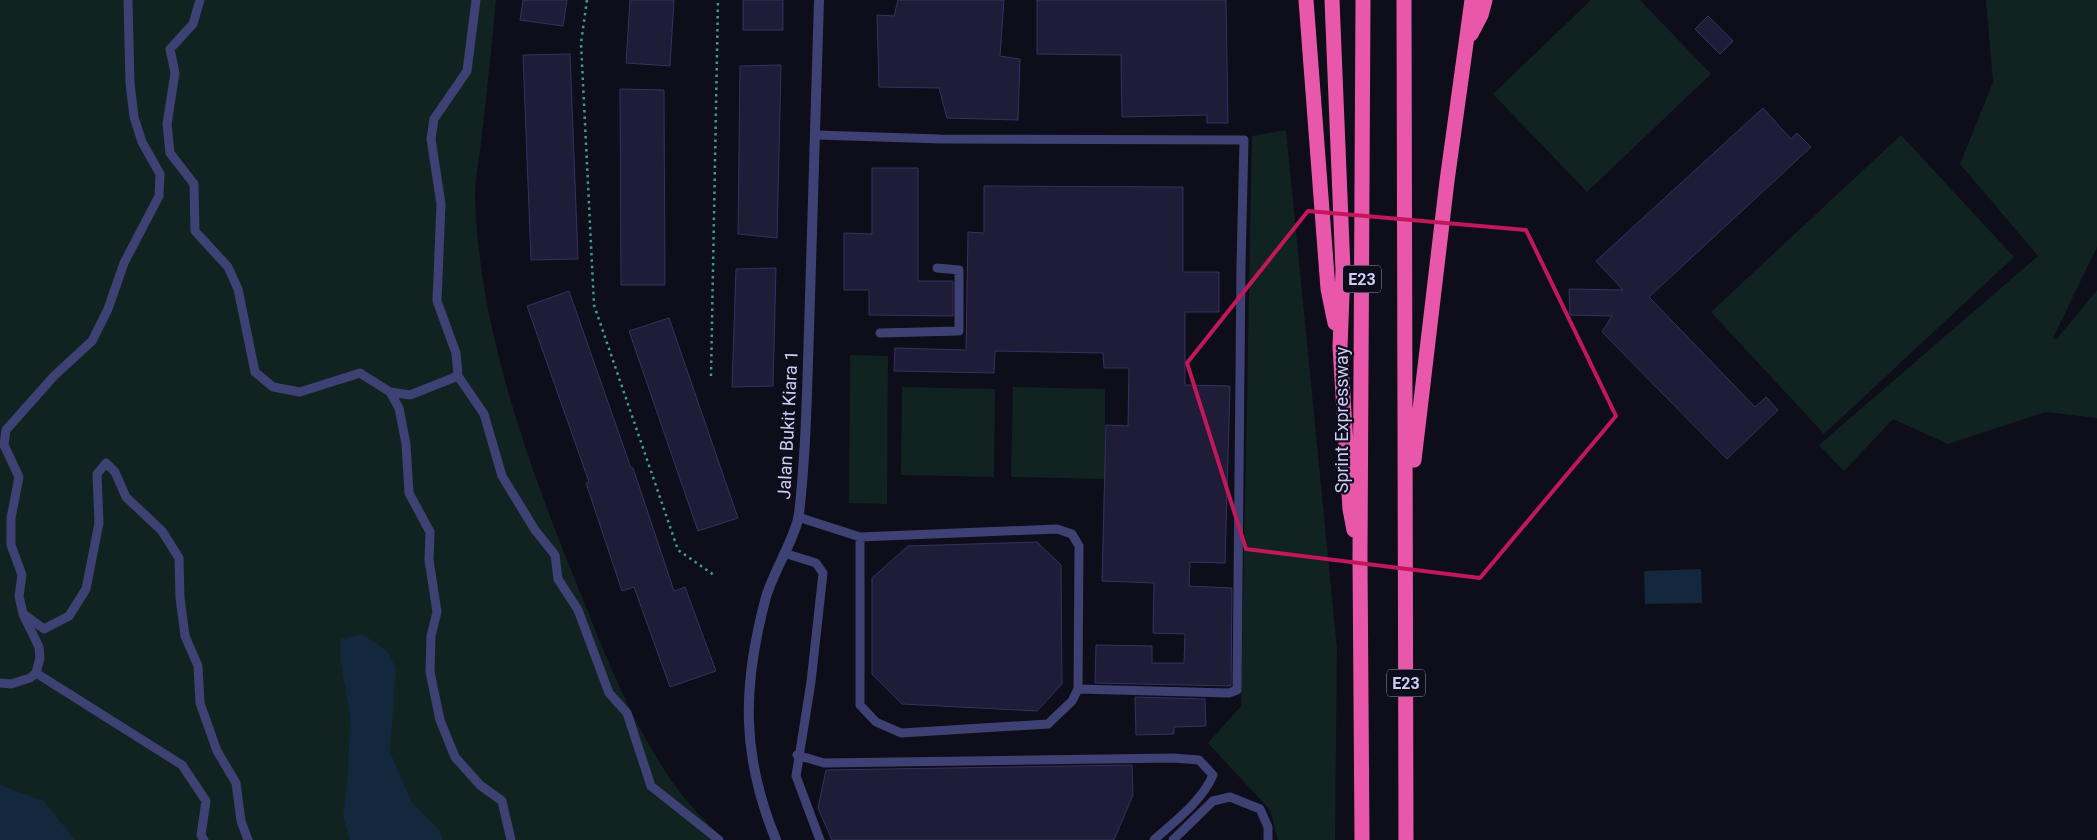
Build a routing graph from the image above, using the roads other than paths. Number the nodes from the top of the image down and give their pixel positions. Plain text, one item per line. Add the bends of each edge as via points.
1 (128, 0) edge
2 (200, 0) edge
3 (476, 0) edge
4 (819, 0) edge
5 (1306, 0) edge
6 (1332, 0) edge
7 (1363, 0) edge
8 (1404, 0) edge
9 (1472, 0) edge
10 (1486, 0) edge
11 (1467, 39) junction
12 (817, 135) junction
13 (937, 268) dead end
14 (880, 333) dead end
15 (1340, 347) junction
16 (458, 376) junction
17 (390, 392) junction
18 (798, 516) junction
19 (1406, 526) junction
20 (860, 537) junction
21 (784, 553) junction
22 (1360, 558) junction
23 (23, 614) junction
24 (36, 673) junction
25 (0, 683) edge
26 (1078, 689) junction
27 (797, 754) junction
28 (204, 840) edge
29 (248, 840) edge
30 (511, 840) edge
31 (719, 840) edge
32 (776, 840) edge
33 (820, 840) edge
34 (1154, 840) edge
35 (1173, 840) edge
36 (1268, 840) edge
37 (1362, 840) edge
38 (1406, 840) edge

1 - 23 lane via 134,117 142,142 160,174 159,196 124,263 108,309 92,341 54,376 6,430 4,445 19,477 10,518 11,545 22,575 19,596
2 - 17 lane via 193,24 170,49 175,73 167,124 170,153 194,184 195,231 228,267 238,290 255,372 273,387 300,392 360,373
3 - 16 lane via 467,71 434,119 430,139 441,204 437,301 456,353
4 - 12 street, Jalan Bukit Kiara 1
5 - 15 highway via 1328,288
6 - 15 highway via 1343,270
7 - 22 highway, Sprint Expressway / E23
8 - 19 highway, E23
9 - 11 highway
10 - 11 highway via 1476,27
11 - 19 highway
12 - 18 street, Jalan Bukit Kiara 1 via 807,404
12 - 26 lane via 940,139 1244,140 1237,690 1229,693
13 - 14 lane via 959,270 959,331
15 - 22 highway via 1350,510
16 - 17 lane via 410,395
16 - 31 lane via 484,414 502,476 535,530 555,555 558,579 578,610 609,693 627,713 651,786
17 - 30 lane via 399,408 406,444 409,493 430,532 429,560 437,612 431,636 430,672 440,720 455,757 480,785 502,801
18 - 20 lane
18 - 21 street, Jalan Bukit Kiara 1
19 - 38 highway, E23
20 - 26 lane via 1057,529 1072,534 1079,546
20 - 26 lane via 860,705 876,722 901,734 1048,724 1072,701
21 - 27 lane via 816,563 823,573 811,682
21 - 32 street, Jalan Bukit Kiara 1 via 767,596 750,672 748,718 761,803
22 - 37 highway, Sprint Expressway / E23
23 - 24 lane via 39,647
23 - 29 lane via 44,629 68,616 86,589 99,522 97,474 106,463 115,472 126,497 162,531 180,558 181,608 185,636 198,666 200,703 216,751 236,783 241,820
24 - 25 lane via 21,682
24 - 28 lane via 182,766 206,801 201,835
27 - 33 lane via 796,776
27 - 34 lane via 824,763 1199,760 1213,775 1209,786
35 - 36 lane via 1213,801 1230,797 1260,809 1268,827

